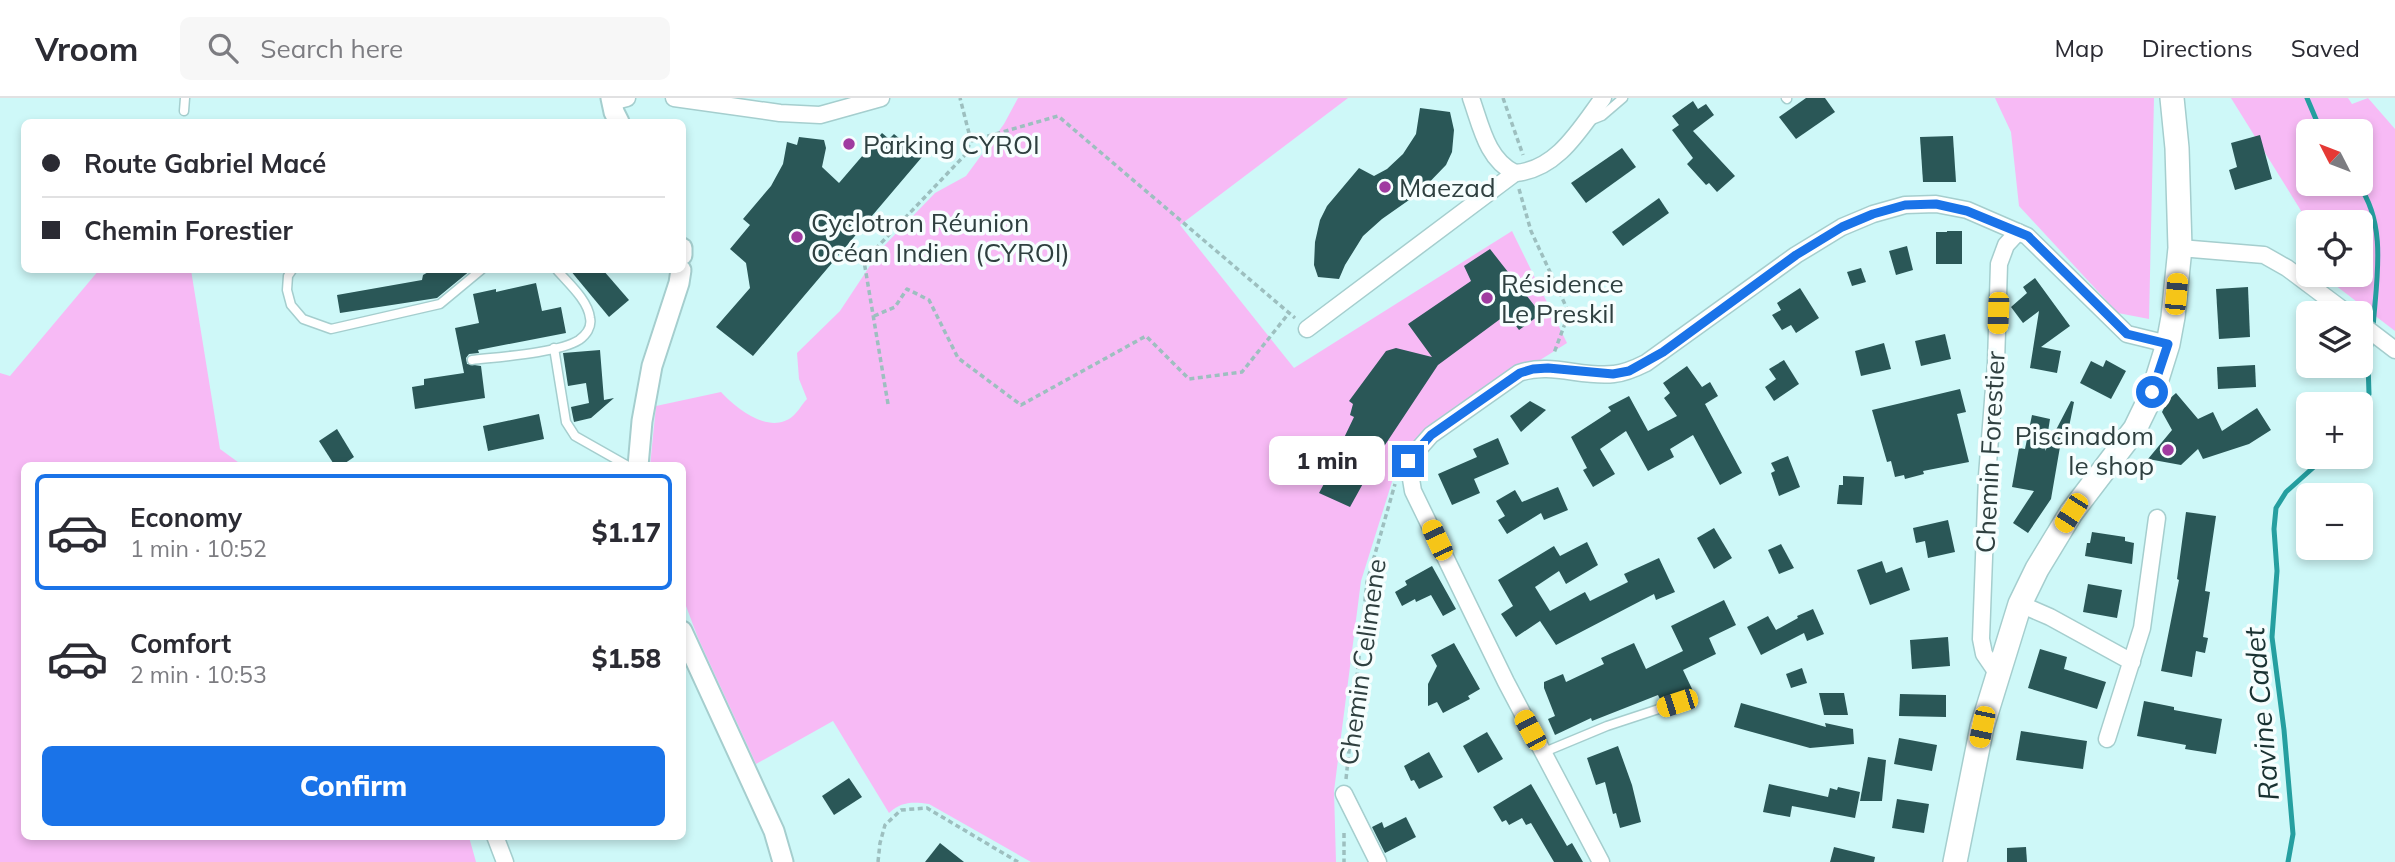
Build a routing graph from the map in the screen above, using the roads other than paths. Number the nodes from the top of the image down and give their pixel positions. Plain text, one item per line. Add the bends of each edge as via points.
1 (185, 98) edge
2 (674, 98) edge
3 (881, 98) edge
4 (1471, 98) edge
5 (1603, 98) edge
6 (1623, 98) edge
7 (2172, 98) edge
8 (616, 99) edge
9 (184, 111) dead end
10 (619, 119) edge
11 (1585, 122) junction
12 (1520, 168) junction
13 (2018, 232) junction
14 (2180, 248) junction
15 (290, 273) edge
16 (477, 273) edge
17 (559, 273) edge
18 (681, 273) edge
19 (2331, 301) edge
20 (1307, 328) road end
21 (2373, 333) edge
22 (2168, 344) junction
23 (554, 348) junction
24 (2395, 350) edge
25 (472, 360) dead end
26 (621, 462) edge
27 (638, 462) edge
28 (2157, 518) dead end
29 (2020, 604) junction
30 (686, 640) edge
31 (2132, 662) junction
32 (1997, 673) junction
33 (1677, 703) dead end
34 (2107, 739) dead end
35 (1542, 753) junction
36 (1344, 794) road end
37 (497, 840) edge
38 (505, 862) edge
39 (783, 862) edge
40 (1378, 862) edge
41 (1601, 862) edge
42 (1955, 862) edge

1 - 9 lane
2 - 3 street via 820,115
4 - 12 street via 1492,155 1502,167
5 - 11 street
6 - 11 lane via 1602,116
7 - 14 main road
8 - 10 street
11 - 12 street via 1542,166 1528,172
12 - 20 street
13 - 22 street via 2040,246 2127,334
13 - 32 street, Chemin Forestier via 2006,245 1999,264 1987,476 1981,639 1984,654
13 - 35 street via 1936,204 1905,205 1873,214 1796,255 1646,363 1613,374 1548,368 1520,373 1431,435 1408,461 1413,491
14 - 19 street via 2264,254
14 - 22 main road
15 - 16 lane via 291,305 303,319 331,329 440,304
17 - 23 lane via 586,305 591,326 578,341
18 - 27 street via 652,366
21 - 24 street
22 - 29 main road via 2135,429 2065,523
23 - 25 lane
23 - 26 lane via 570,430
28 - 31 street via 2143,628
29 - 31 street
29 - 32 main road
30 - 39 street via 774,831
31 - 34 street
32 - 42 main road
33 - 35 lane
35 - 41 street
36 - 40 street, Chemin Celimene
37 - 38 street

